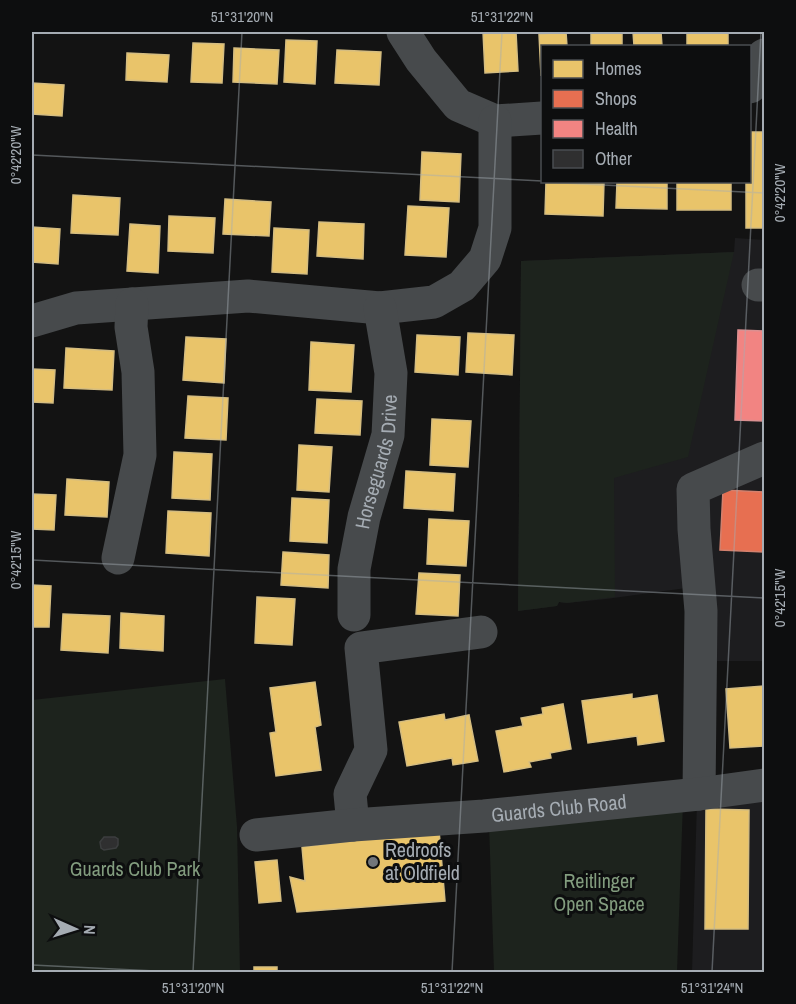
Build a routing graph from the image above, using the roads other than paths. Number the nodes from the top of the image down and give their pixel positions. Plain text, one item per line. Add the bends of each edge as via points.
1 (403, 32) edge
2 (765, 55) edge
3 (751, 85) edge
4 (541, 118) edge
5 (495, 121) junction
6 (132, 304) junction
7 (380, 308) junction
8 (32, 321) edge
9 (765, 458) edge
10 (118, 558) dead end
11 (354, 615) dead end
12 (482, 632) dead end
13 (765, 785) edge
14 (699, 794) junction
15 (353, 825) junction
16 (256, 836) dead end

1 - 5 street via 458,105
2 - 3 street
4 - 5 street
5 - 7 street via 495,228 485,259 462,286 434,302
6 - 7 street via 248,296
6 - 8 street via 76,308
6 - 10 street via 140,455
7 - 11 street, Horseguards Drive via 391,373 388,435 364,517 354,569
9 - 14 street via 693,489 701,611
12 - 15 street via 360,648 371,750 350,794
13 - 14 street, Guards Club Road
14 - 15 street, Guards Club Road
15 - 16 street, Guards Club Road

